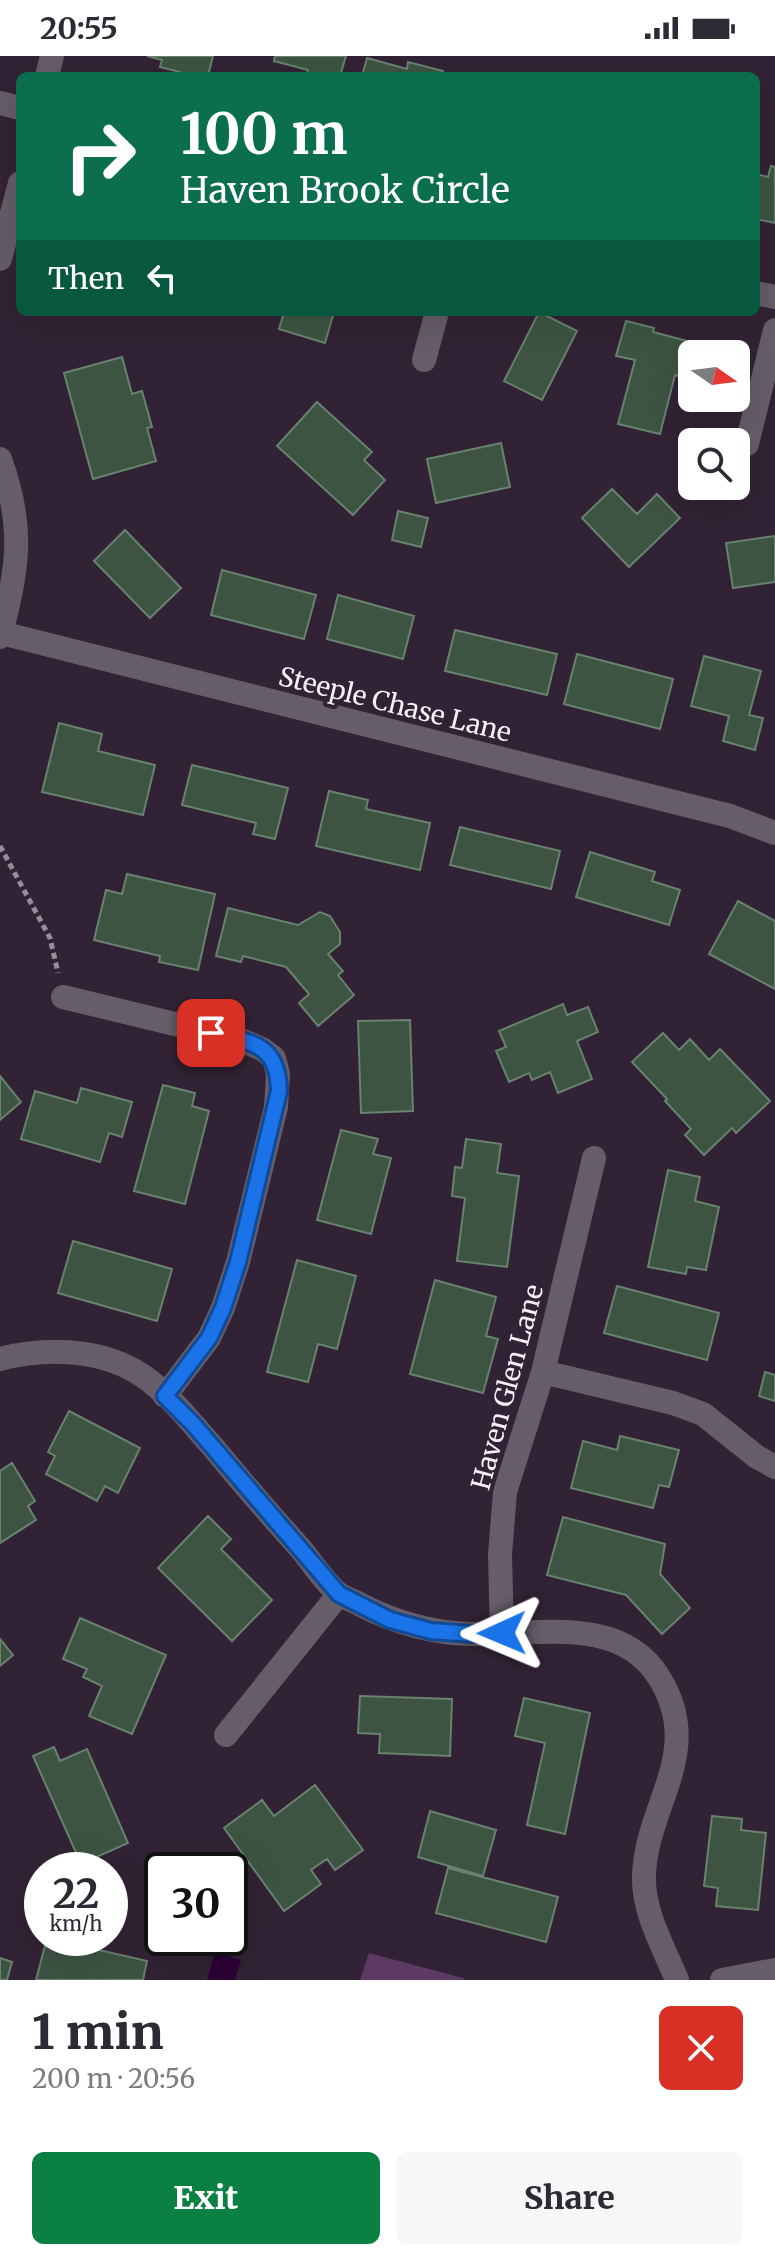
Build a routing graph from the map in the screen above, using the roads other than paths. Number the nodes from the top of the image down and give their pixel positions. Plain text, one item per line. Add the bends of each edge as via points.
1 (16, 198) edge
2 (0, 259) edge
3 (436, 316) edge
4 (775, 330) edge
5 (424, 360) dead end
6 (750, 432) edge
7 (0, 459) edge
8 (0, 635) edge
9 (775, 833) edge
10 (63, 997) road end
11 (594, 1158) dead end
12 (0, 1359) edge
13 (543, 1372) junction
14 (165, 1396) junction
15 (775, 1467) edge
16 (339, 1594) junction
17 (502, 1633) junction
18 (226, 1735) dead end
19 (775, 1970) edge
20 (677, 1980) edge
21 (722, 1980) edge

1 - 2 street
3 - 5 street
4 - 6 street
7 - 8 street via 17,527 16,573
8 - 9 street, Steeple Chase Lane via 730,816
10 - 14 street via 241,1040 274,1058 276,1107 238,1262 209,1338
11 - 13 street, Haven Glen Lane
12 - 14 street via 43,1352 110,1360 137,1372
13 - 15 street via 703,1414
13 - 17 street, Haven Glen Lane via 505,1492
14 - 16 street
16 - 17 street via 390,1620 431,1631
16 - 18 street
17 - 20 street via 560,1631 607,1638 649,1662 661,1680 676,1723 675,1758 644,1875 646,1896
19 - 21 street

